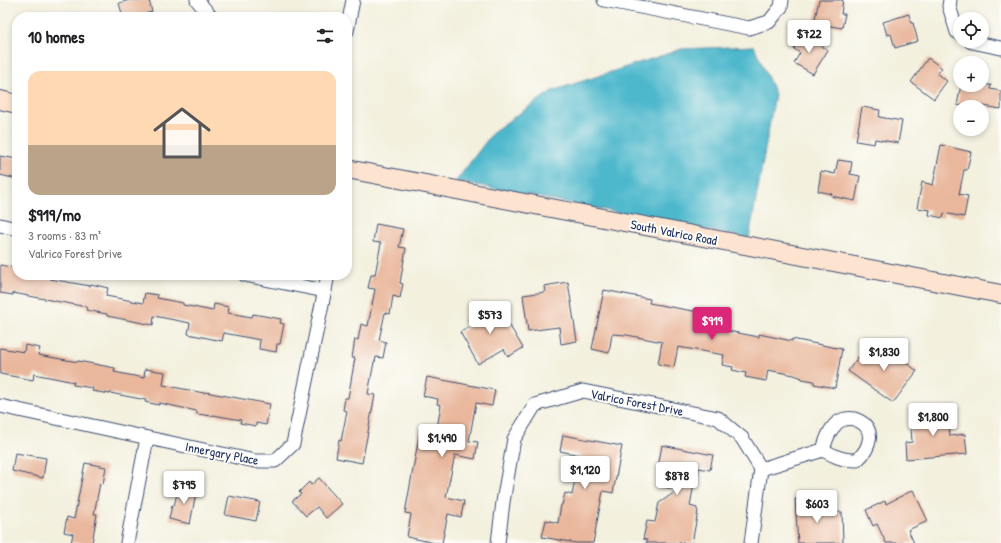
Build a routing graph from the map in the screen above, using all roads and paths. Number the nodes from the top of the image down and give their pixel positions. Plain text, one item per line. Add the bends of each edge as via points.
1 (197, 0) edge
2 (353, 0) edge
3 (604, 0) edge
4 (782, 0) edge
5 (950, 0) edge
6 (207, 12) edge
7 (351, 12) edge
8 (953, 19) edge
9 (989, 46) edge
10 (1001, 48) edge
11 (0, 100) edge
12 (12, 103) edge
13 (352, 171) edge
14 (0, 225) edge
15 (12, 228) edge
16 (270, 280) edge
17 (327, 280) edge
18 (325, 291) junction
19 (1001, 294) edge
20 (0, 406) edge
21 (147, 438) junction
22 (823, 450) dead end
23 (761, 469) junction
24 (127, 543) edge
25 (498, 543) edge
26 (751, 543) edge

1 - 6 street
2 - 7 street
3 - 4 street via 749,28 769,22 781,7
5 - 8 street
9 - 10 street
11 - 12 street
13 - 19 street, South Valrico Road
14 - 15 street
16 - 18 street
17 - 18 street, Innergary Place
18 - 21 street, Innergary Place via 293,444 276,461 256,461
20 - 21 street, Innergary Place
21 - 24 street
22 - 23 street
23 - 25 street, Valrico Forest Drive via 742,438 718,418 583,391 535,405 514,439
23 - 26 street

